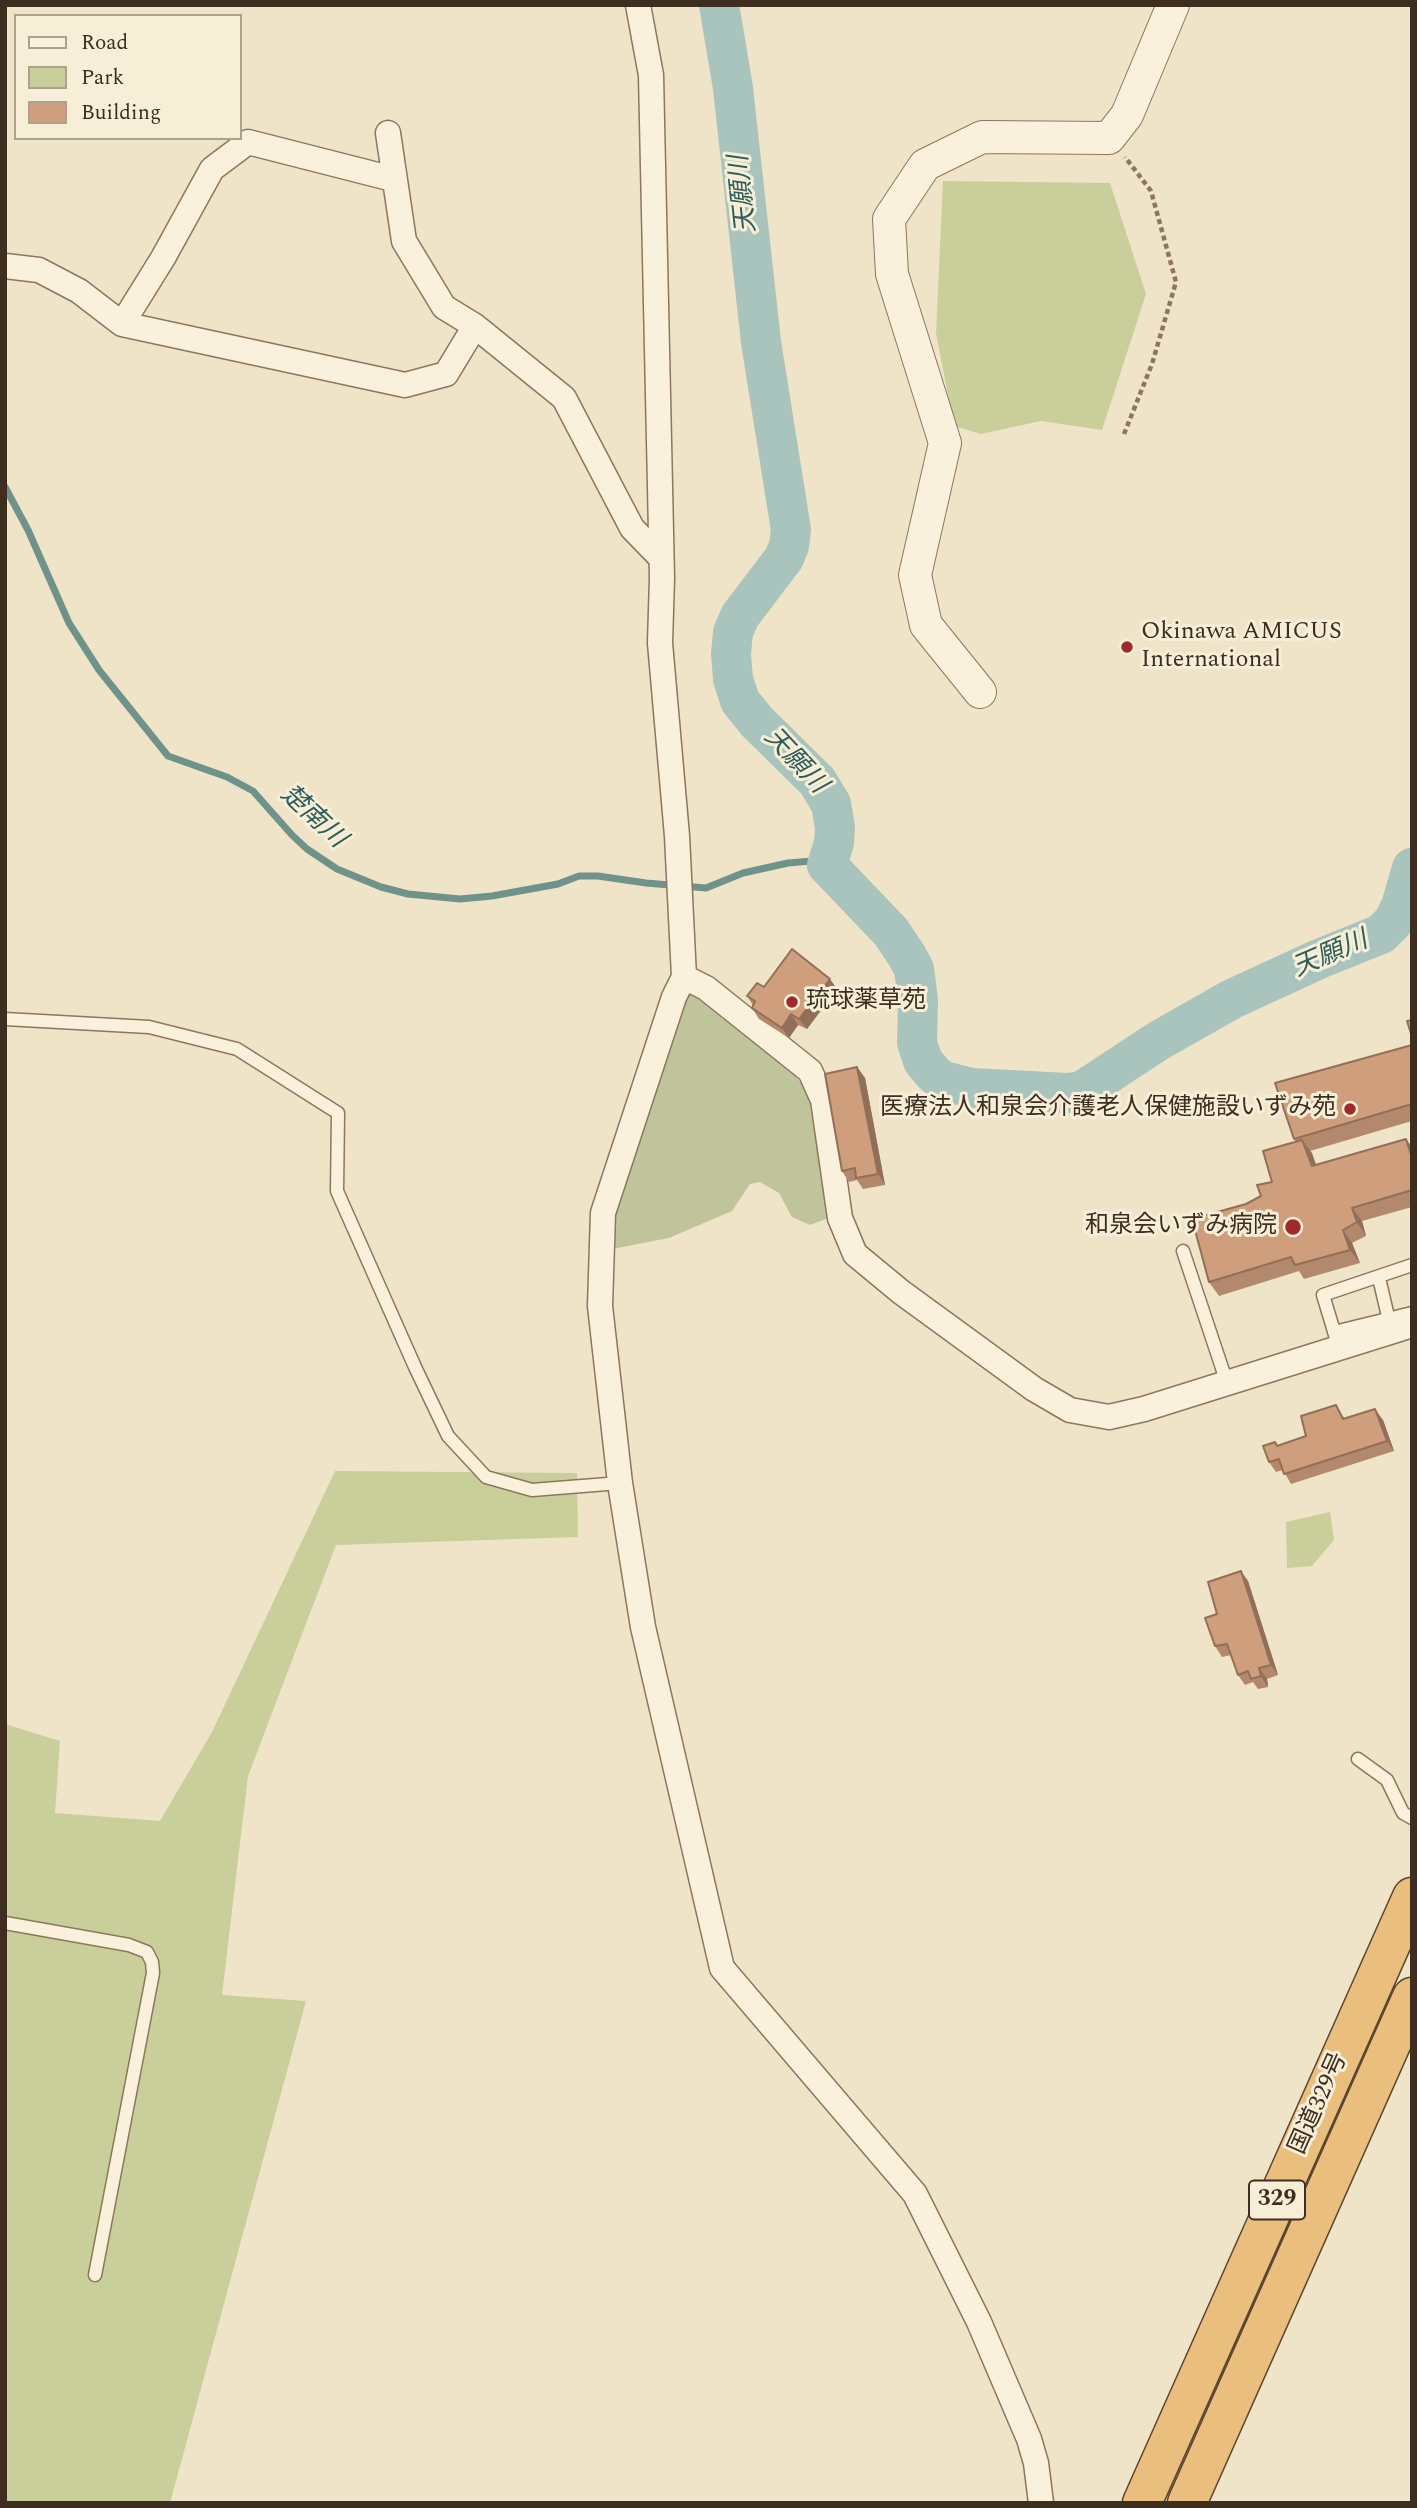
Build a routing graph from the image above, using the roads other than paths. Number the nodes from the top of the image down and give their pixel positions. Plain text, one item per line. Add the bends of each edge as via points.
1 (638, 5) edge
2 (1173, 5) edge
3 (388, 133) dead end
4 (393, 179) junction
5 (5, 265) edge
6 (122, 324) junction
7 (475, 326) junction
8 (660, 558) junction
9 (980, 692) dead end
10 (684, 976) junction
11 (5, 1019) edge
12 (1183, 1251) dead end
13 (1412, 1265) edge
14 (1379, 1278) junction
15 (1412, 1313) edge
16 (1397, 1325) edge
17 (1336, 1340) junction
18 (1227, 1383) junction
19 (620, 1483) junction
20 (1358, 1759) dead end
21 (1412, 1818) edge
22 (1412, 1898) edge
23 (5, 1923) edge
24 (1412, 1997) edge
25 (95, 2275) dead end
26 (1041, 2503) edge
27 (1142, 2503) edge
28 (1187, 2503) edge

1 - 8 street via 651,75
2 - 9 street via 1127,114 1109,138 982,137 925,165 888,219 892,274 945,443 915,575 926,625
3 - 4 street
4 - 6 street via 248,142 212,169
4 - 7 street via 404,241 444,307
5 - 6 street via 39,270 79,291
6 - 7 street via 405,385 446,374
7 - 8 street via 564,398 632,528
8 - 10 street via 660,643
10 - 18 street via 706,988 810,1071 823,1100 840,1218 855,1254 901,1292 1070,1410 1109,1417
10 - 19 street via 603,1213 600,1306
11 - 19 lane via 149,1027 237,1049 338,1112 337,1191 448,1436 486,1477 532,1490
12 - 18 lane
13 - 14 lane
14 - 16 lane
14 - 17 lane via 1323,1295
15 - 16 lane
16 - 17 street
17 - 18 street
19 - 26 street via 643,1627 722,1968 915,2194 979,2322 1028,2439
20 - 21 lane via 1387,1780 1403,1813
22 - 27 highway, 国道329号 / 329
23 - 25 lane via 129,1945 147,1952 152,1962
24 - 28 highway, 国道329号 / 329

